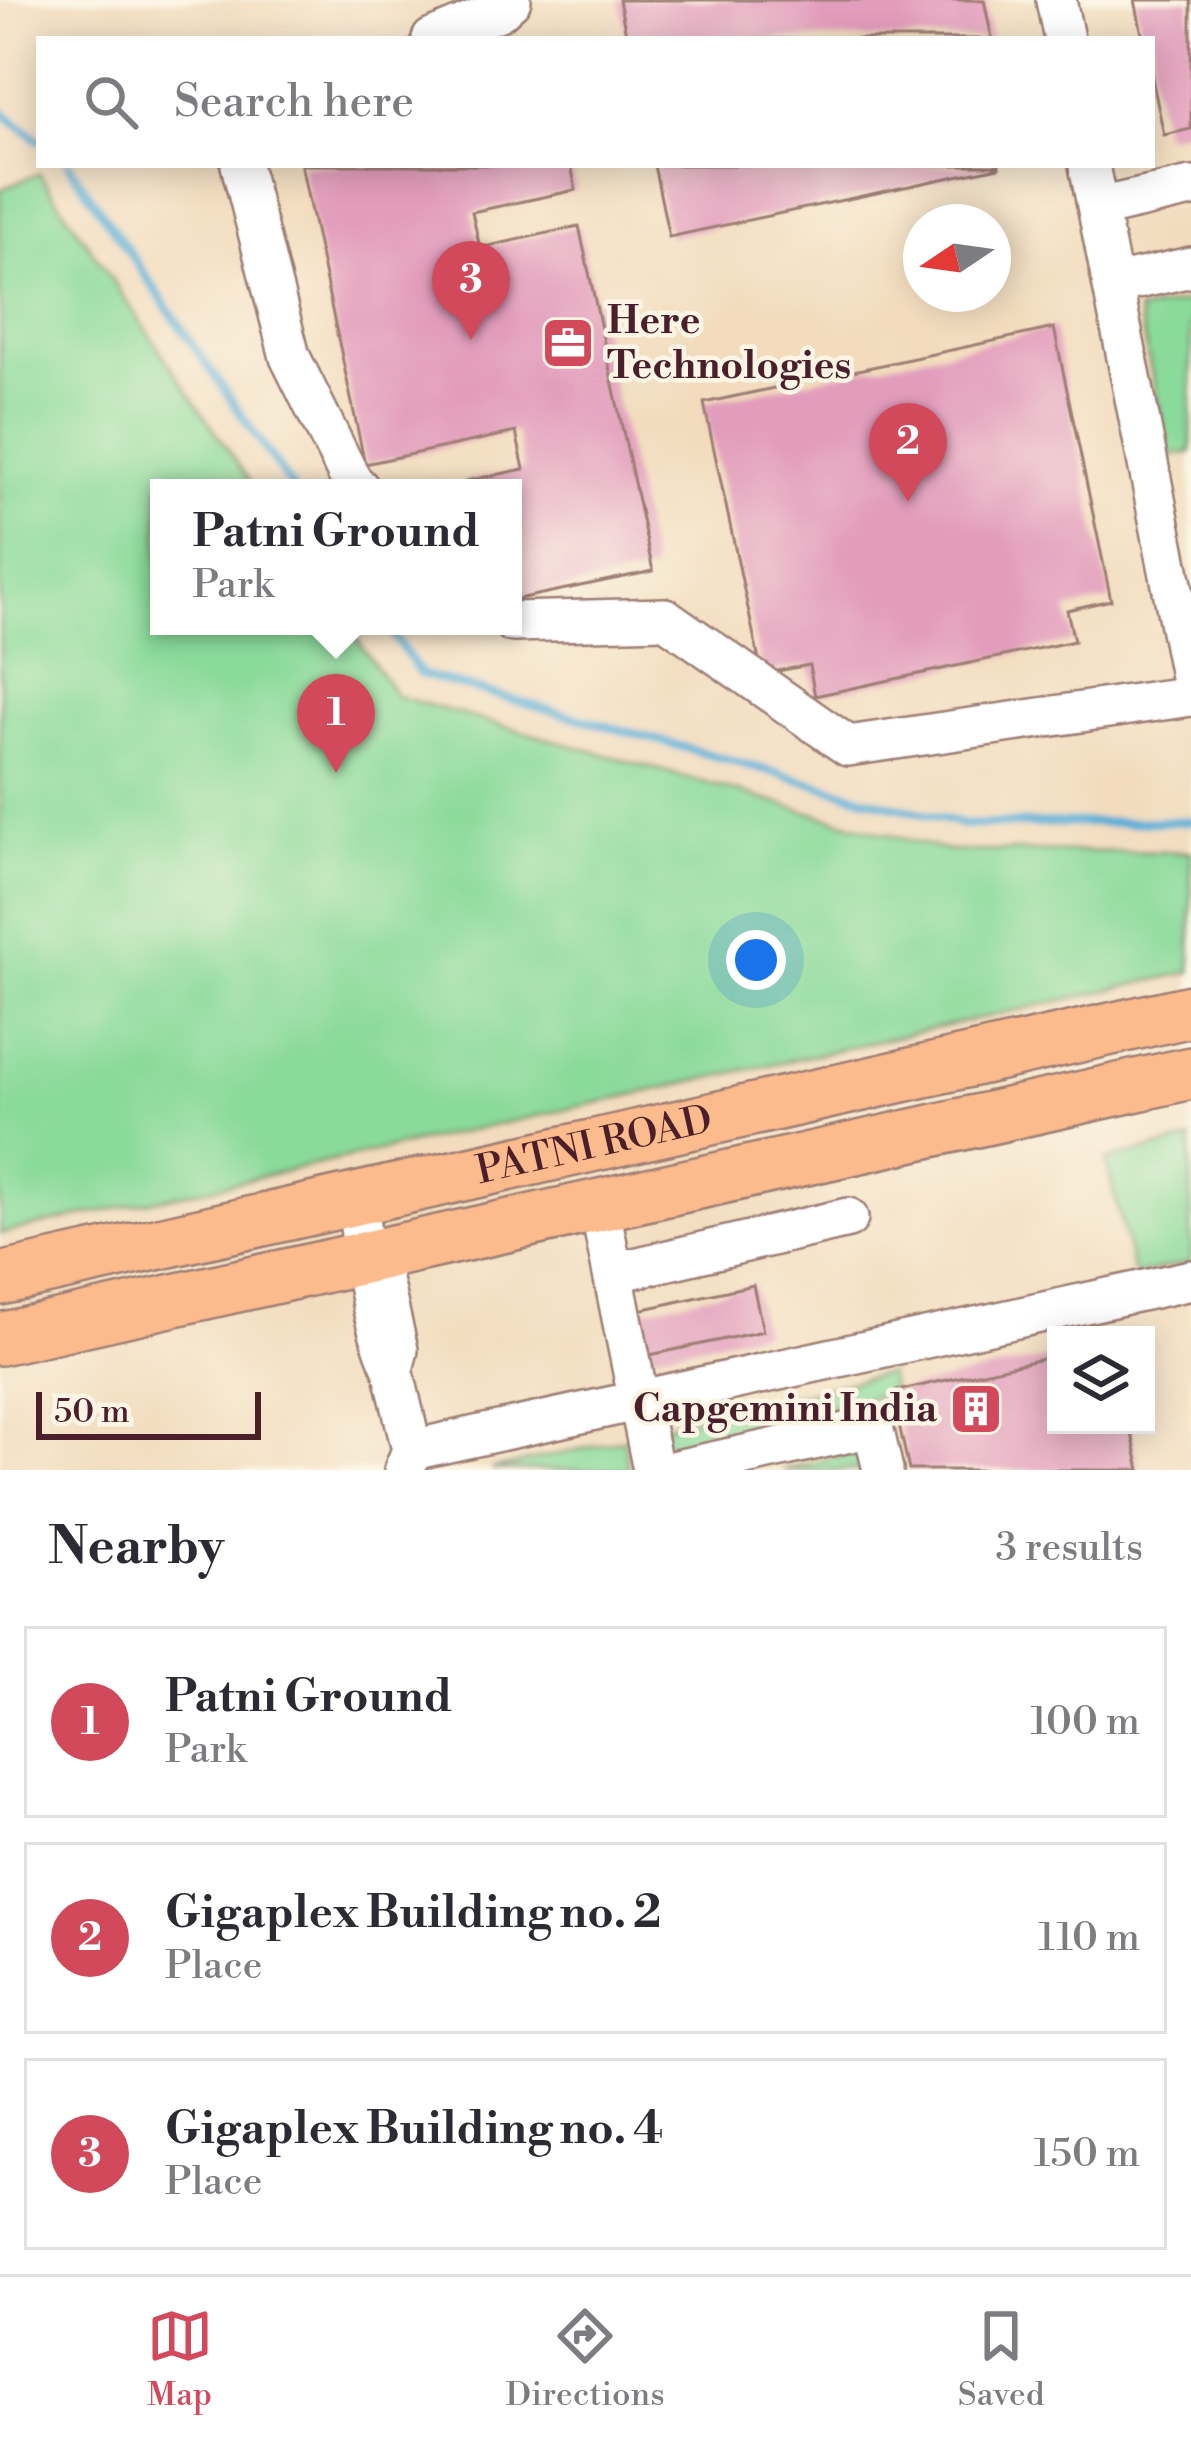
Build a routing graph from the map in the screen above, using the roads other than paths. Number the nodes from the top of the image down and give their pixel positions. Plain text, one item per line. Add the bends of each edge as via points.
1 (511, 0) edge
2 (1056, 0) edge
3 (439, 36) edge
4 (1063, 36) edge
5 (242, 168) edge
6 (1090, 168) edge
7 (1191, 187) edge
8 (1098, 208) junction
9 (1191, 267) edge
10 (1115, 284) junction
11 (351, 479) edge
12 (522, 622) edge
13 (1191, 681) edge
14 (1191, 696) edge
15 (1191, 1010) edge
16 (1191, 1073) edge
17 (357, 1199) junction
18 (599, 1205) junction
19 (848, 1218) dead end
20 (370, 1255) junction
21 (613, 1274) junction
22 (0, 1279) edge
23 (1191, 1280) edge
24 (0, 1339) edge
25 (639, 1401) junction
26 (408, 1460) edge
27 (653, 1470) edge
28 (676, 1470) edge
29 (883, 1470) edge

1 - 3 lane
2 - 4 lane
5 - 11 lane via 290,357
6 - 8 lane
7 - 8 lane
8 - 10 lane
9 - 10 lane
10 - 13 lane
12 - 14 lane via 665,618 848,746
15 - 17 main road, PATNI ROAD
16 - 18 main road, PATNI ROAD
17 - 20 lane
17 - 22 main road, PATNI ROAD
18 - 20 main road, PATNI ROAD
18 - 21 lane
19 - 21 lane
20 - 24 main road, PATNI ROAD
20 - 26 lane
21 - 25 lane
23 - 25 lane
25 - 26 lane
25 - 27 lane
28 - 29 lane via 873,1426

